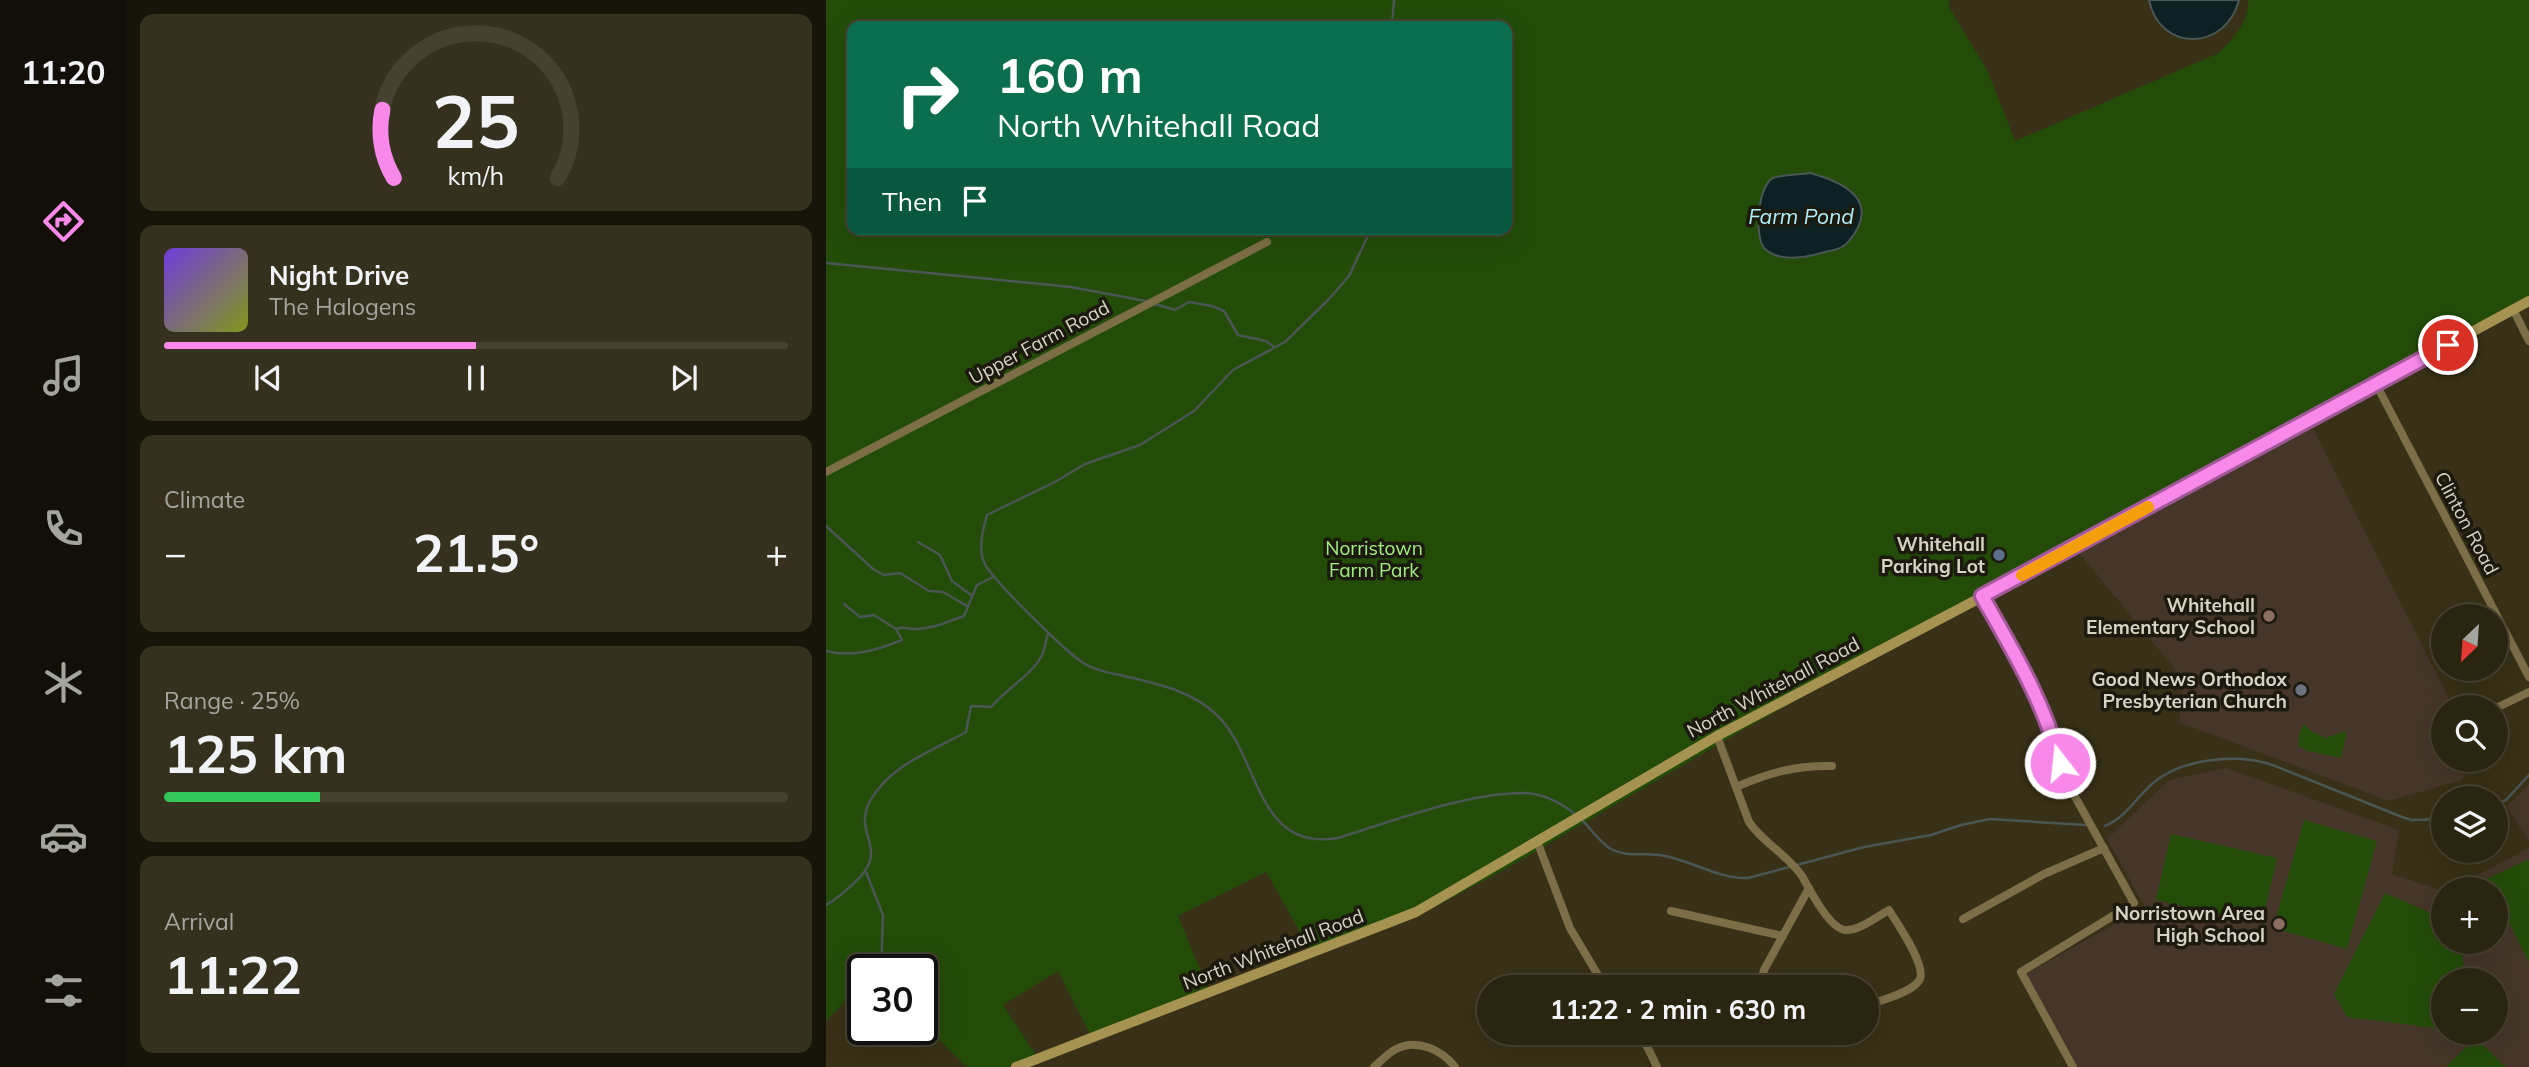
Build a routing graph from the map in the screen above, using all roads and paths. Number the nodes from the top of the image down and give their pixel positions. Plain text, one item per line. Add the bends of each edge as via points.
1 (1267, 242) dead end
2 (2529, 301) edge
3 (2513, 309) junction
4 (2529, 341) edge
5 (2376, 384) junction
6 (826, 472) edge
7 (1982, 596) junction
8 (2529, 677) edge
9 (2529, 692) edge
10 (2508, 702) edge
11 (1717, 736) junction
12 (1832, 766) dead end
13 (1736, 787) junction
14 (1537, 841) junction
15 (2104, 848) junction
16 (1809, 888) junction
17 (1671, 911) dead end
18 (1963, 919) dead end
19 (1783, 936) junction
20 (1598, 975) edge
21 (1763, 975) edge
22 (1879, 1001) edge
23 (1646, 1045) edge
24 (1016, 1067) edge
25 (1374, 1067) edge
26 (1455, 1067) edge
27 (1657, 1067) edge
28 (2073, 1067) edge

1 - 6 street, Upper Farm Road
2 - 3 main road, North Whitehall Road
3 - 4 street
3 - 5 main road, North Whitehall Road
5 - 7 main road, North Whitehall Road
5 - 8 street, Clinton Road
7 - 11 main road, North Whitehall Road
7 - 15 street via 2034,687 2068,784
9 - 10 street
11 - 13 street
11 - 14 main road, North Whitehall Road
12 - 13 street via 1807,765 1766,774
13 - 16 street via 1757,834 1796,867
14 - 20 street via 1570,928
14 - 24 main road, North Whitehall Road via 1416,912
15 - 18 street via 2044,874
15 - 28 street via 2134,903 2021,972
16 - 19 street
16 - 22 street via 1827,916 1844,930 1889,910 1921,972 1915,985
17 - 19 street
19 - 21 street
23 - 27 street
25 - 26 street via 1394,1049 1418,1045 1440,1052

